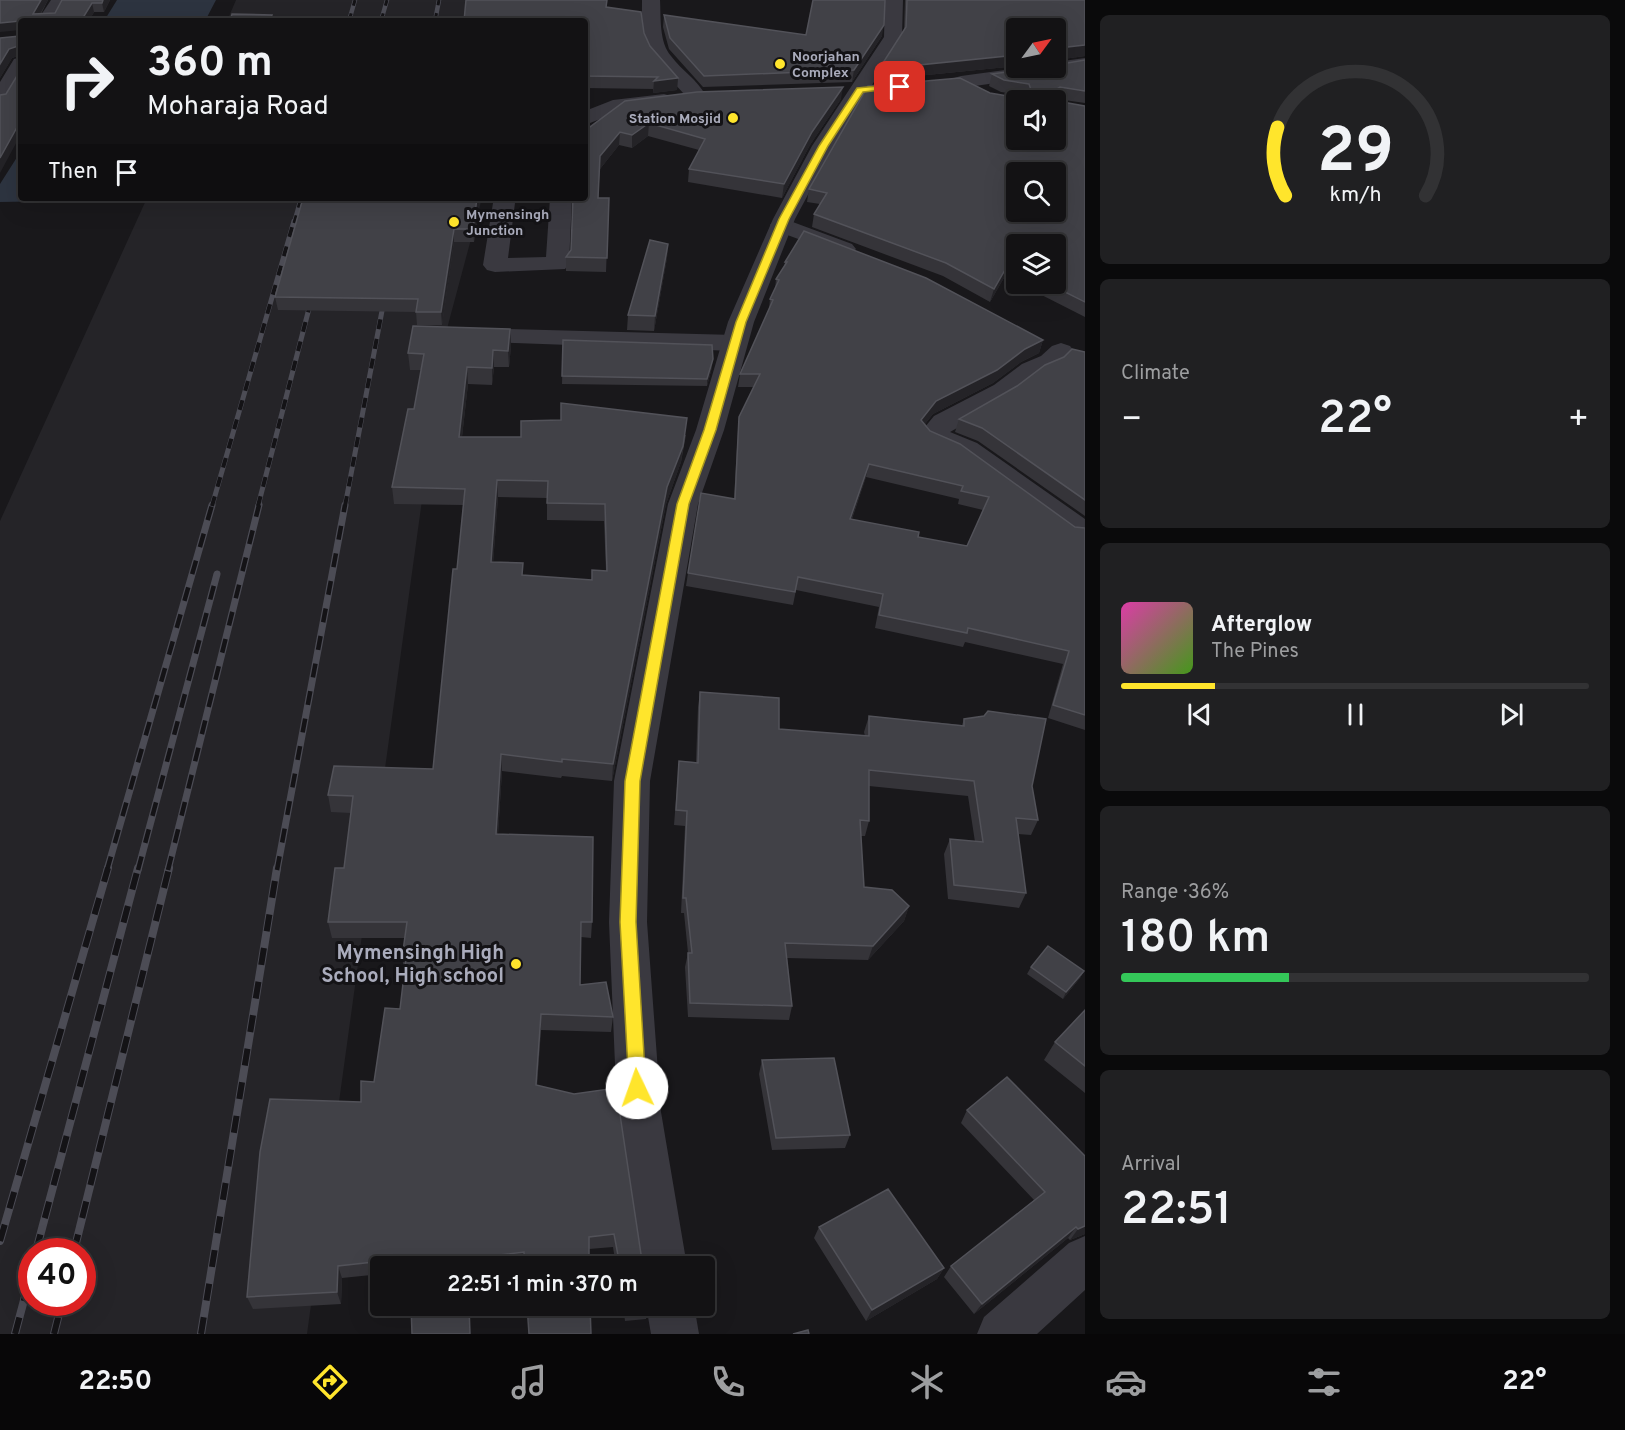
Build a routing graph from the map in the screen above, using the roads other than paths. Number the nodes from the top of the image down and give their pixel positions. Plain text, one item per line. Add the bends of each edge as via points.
1 (60, 0) edge
2 (651, 0) edge
3 (894, 0) edge
4 (48, 18) edge
5 (1085, 64) edge
6 (18, 68) edge
7 (961, 82) junction
8 (939, 84) edge
9 (719, 95) edge
10 (696, 96) junction
11 (0, 98) edge
12 (994, 99) edge
13 (588, 102) edge
14 (613, 106) junction
15 (588, 118) edge
16 (561, 201) edge
17 (504, 203) dead end
18 (782, 225) junction
19 (868, 258) edge
20 (448, 336) edge
21 (1035, 340) edge
22 (735, 344) junction
23 (1073, 353) edge
24 (1085, 530) edge
25 (662, 1256) edge
26 (1085, 1259) edge
27 (672, 1316) edge
28 (675, 1334) edge
29 (1001, 1334) edge

1 - 4 street
2 - 10 street via 656,49 683,76
3 - 18 street via 893,37 823,146
5 - 7 street
6 - 11 street
7 - 8 street
7 - 12 street
9 - 10 street
10 - 14 street
13 - 14 street
14 - 15 street
16 - 17 street via 557,264 495,265
18 - 19 street
18 - 22 street
20 - 22 street
21 - 23 street
22 - 25 street via 683,504 632,781 628,922 639,1112
23 - 24 street via 1031,370 1004,391 944,422 934,433 965,448 1045,507
26 - 29 street
27 - 28 street

